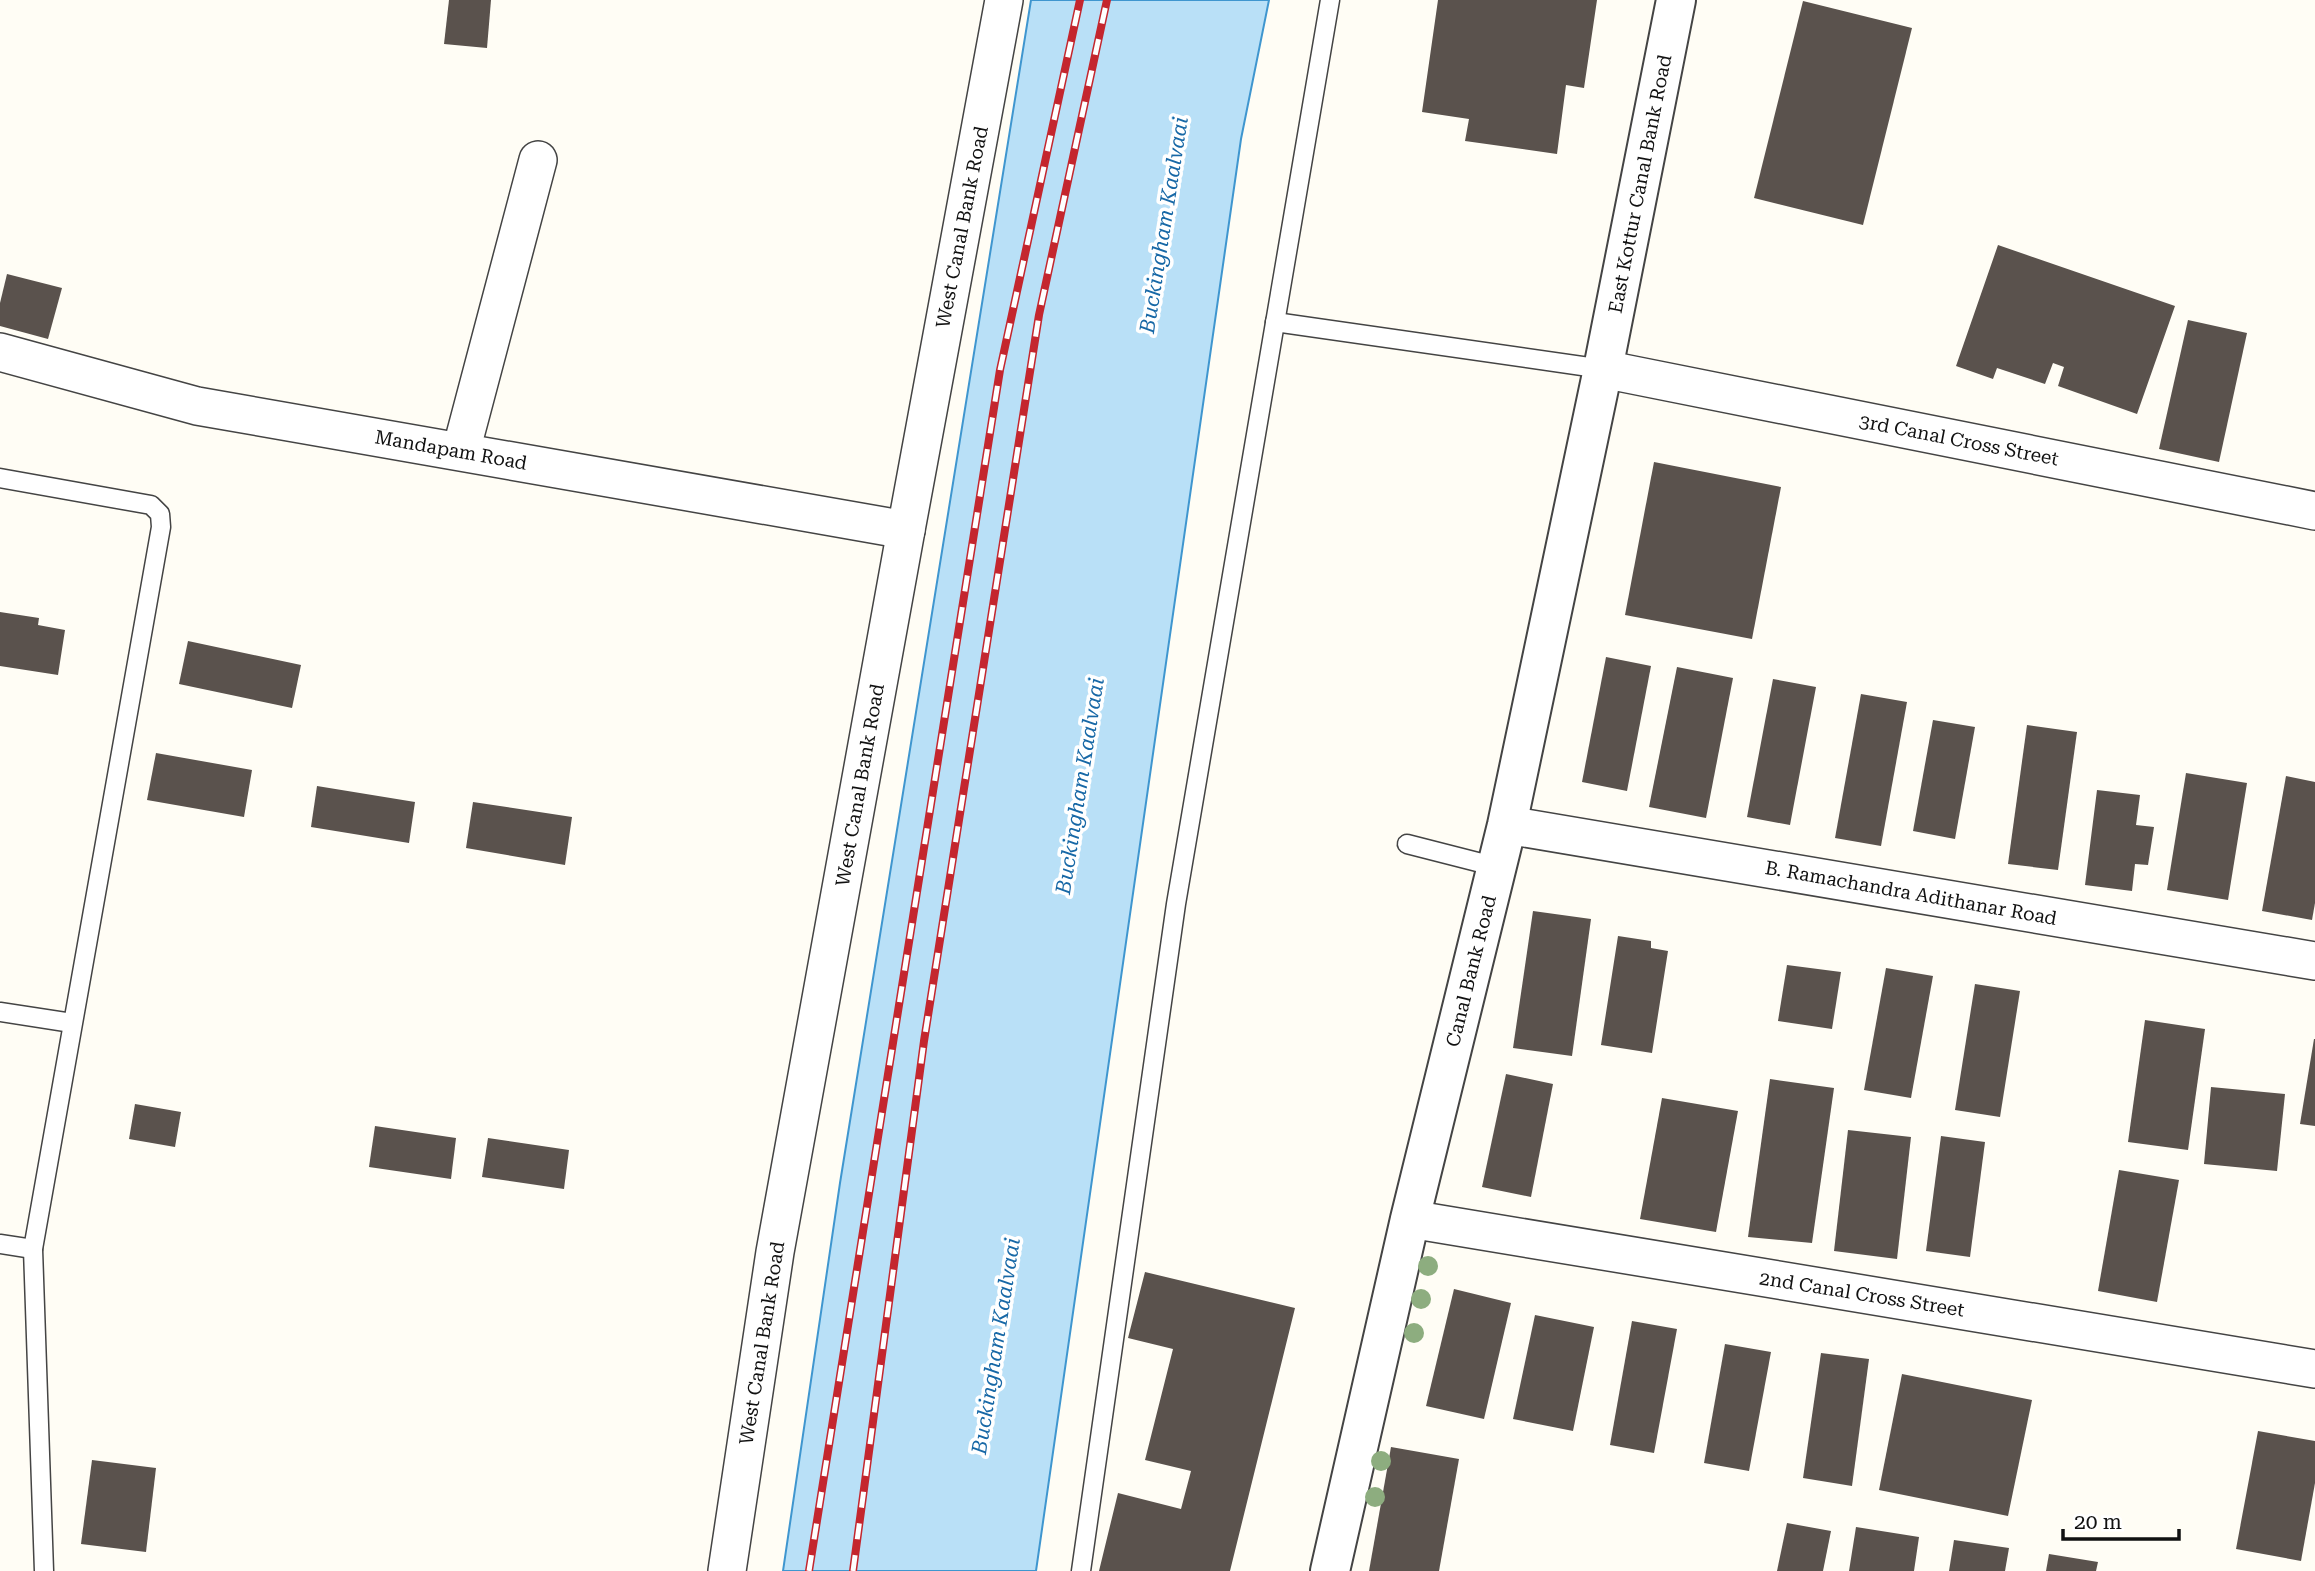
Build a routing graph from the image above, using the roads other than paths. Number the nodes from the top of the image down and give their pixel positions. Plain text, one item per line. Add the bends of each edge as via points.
1 (1004, 0) edge
2 (1330, 0) edge
3 (1676, 0) edge
4 (538, 160) dead end
5 (1275, 322) junction
6 (0, 352) edge
7 (1603, 369) junction
8 (461, 451) junction
9 (0, 478) edge
10 (2315, 511) edge
11 (906, 530) junction
12 (1507, 825) junction
13 (1407, 844) dead end
14 (1497, 867) junction
15 (2315, 961) edge
16 (0, 1012) edge
17 (72, 1023) junction
18 (1410, 1219) junction
19 (0, 1244) edge
20 (33, 1249) junction
21 (2315, 1369) edge
22 (44, 1571) edge
23 (727, 1571) edge
24 (1081, 1571) edge
25 (1330, 1571) edge

1 - 11 street, West Canal Bank Road
2 - 5 lane
3 - 7 street, East Kottur Canal Bank Road
4 - 8 street
5 - 7 lane
5 - 24 lane via 1176,904
6 - 8 street, Mandapam Road via 197,405
7 - 10 street, 3rd Canal Cross Street
7 - 12 street, Canal Bank Road
8 - 11 street, Mandapam Road
9 - 17 lane via 151,505 160,514
11 - 23 street, West Canal Bank Road via 775,1252
12 - 14 street, Canal Bank Road
12 - 15 street, B. Ramachandra Adithanar Road
13 - 14 lane
14 - 18 street, Canal Bank Road
16 - 17 lane
17 - 20 lane
18 - 21 street, 2nd Canal Cross Street
18 - 25 street, Canal Bank Road
19 - 20 lane
20 - 22 lane

